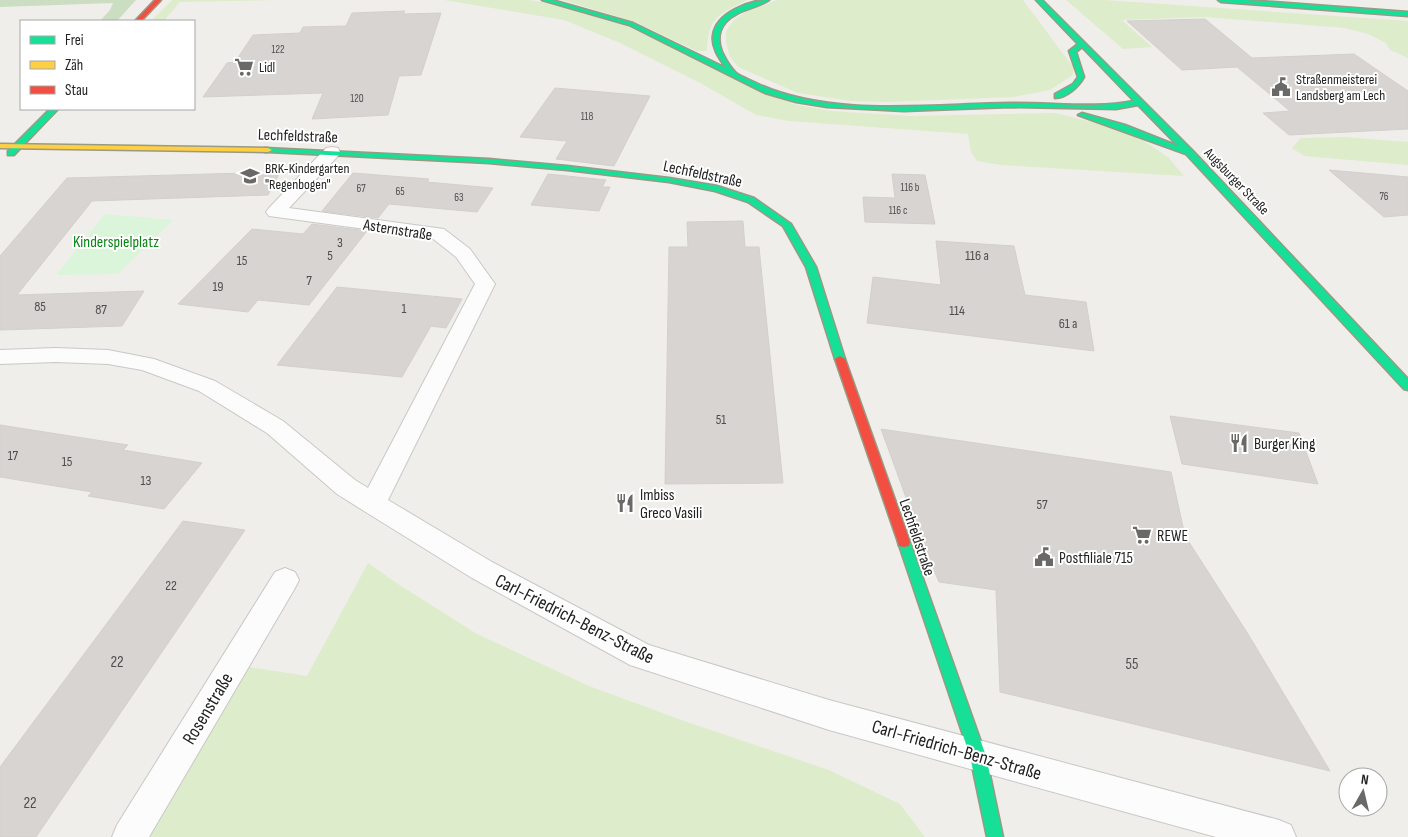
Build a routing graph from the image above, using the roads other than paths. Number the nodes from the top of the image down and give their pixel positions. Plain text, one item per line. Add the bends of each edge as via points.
1 (545, 0) edge
2 (766, 0) edge
3 (1039, 0) edge
4 (1221, 0) edge
5 (1373, 0) edge
6 (156, 2) edge
7 (1408, 3) edge
8 (1408, 14) edge
9 (139, 20) edge
10 (1081, 45) junction
11 (733, 74) junction
12 (1057, 102) junction
13 (1140, 102) junction
14 (53, 110) edge
15 (0, 146) edge
16 (18, 146) junction
17 (332, 152) junction
18 (1190, 154) junction
19 (6, 158) dead end
20 (0, 357) edge
21 (1408, 386) edge
22 (373, 504) junction
23 (286, 580) dead end
24 (978, 756) junction
25 (129, 837) edge
26 (995, 837) edge
27 (1279, 837) edge

1 - 11 main road via 631,24
2 - 11 main road via 736,11 717,30 715,41 718,50
3 - 10 main road, Augsburger Straße
4 - 8 main road
5 - 7 main road
6 - 9 main road
10 - 12 main road via 1072,51 1081,77
10 - 13 main road, Augsburger Straße
11 - 12 main road via 768,91 827,105 904,109
12 - 13 main road via 1114,97
12 - 18 main road
13 - 18 main road, Augsburger Straße
14 - 16 main road
15 - 16 main road, Lechfeldstraße
16 - 17 main road, Lechfeldstraße
16 - 19 main road
17 - 22 street, Asternstraße via 275,212 437,233 463,253 485,284
17 - 24 main road, Lechfeldstraße via 489,161 669,180 751,200 787,224 811,268
18 - 21 main road, Augsburger Straße
20 - 22 street, Carl-Friedrich-Benz-Straße via 56,355 108,358 146,364 207,386 275,427 346,487
22 - 24 street, Carl-Friedrich-Benz-Straße via 482,570 641,656 829,715
23 - 25 street, Rosenstraße
24 - 26 main road, Lechfeldstraße
24 - 27 street, Carl-Friedrich-Benz-Straße

